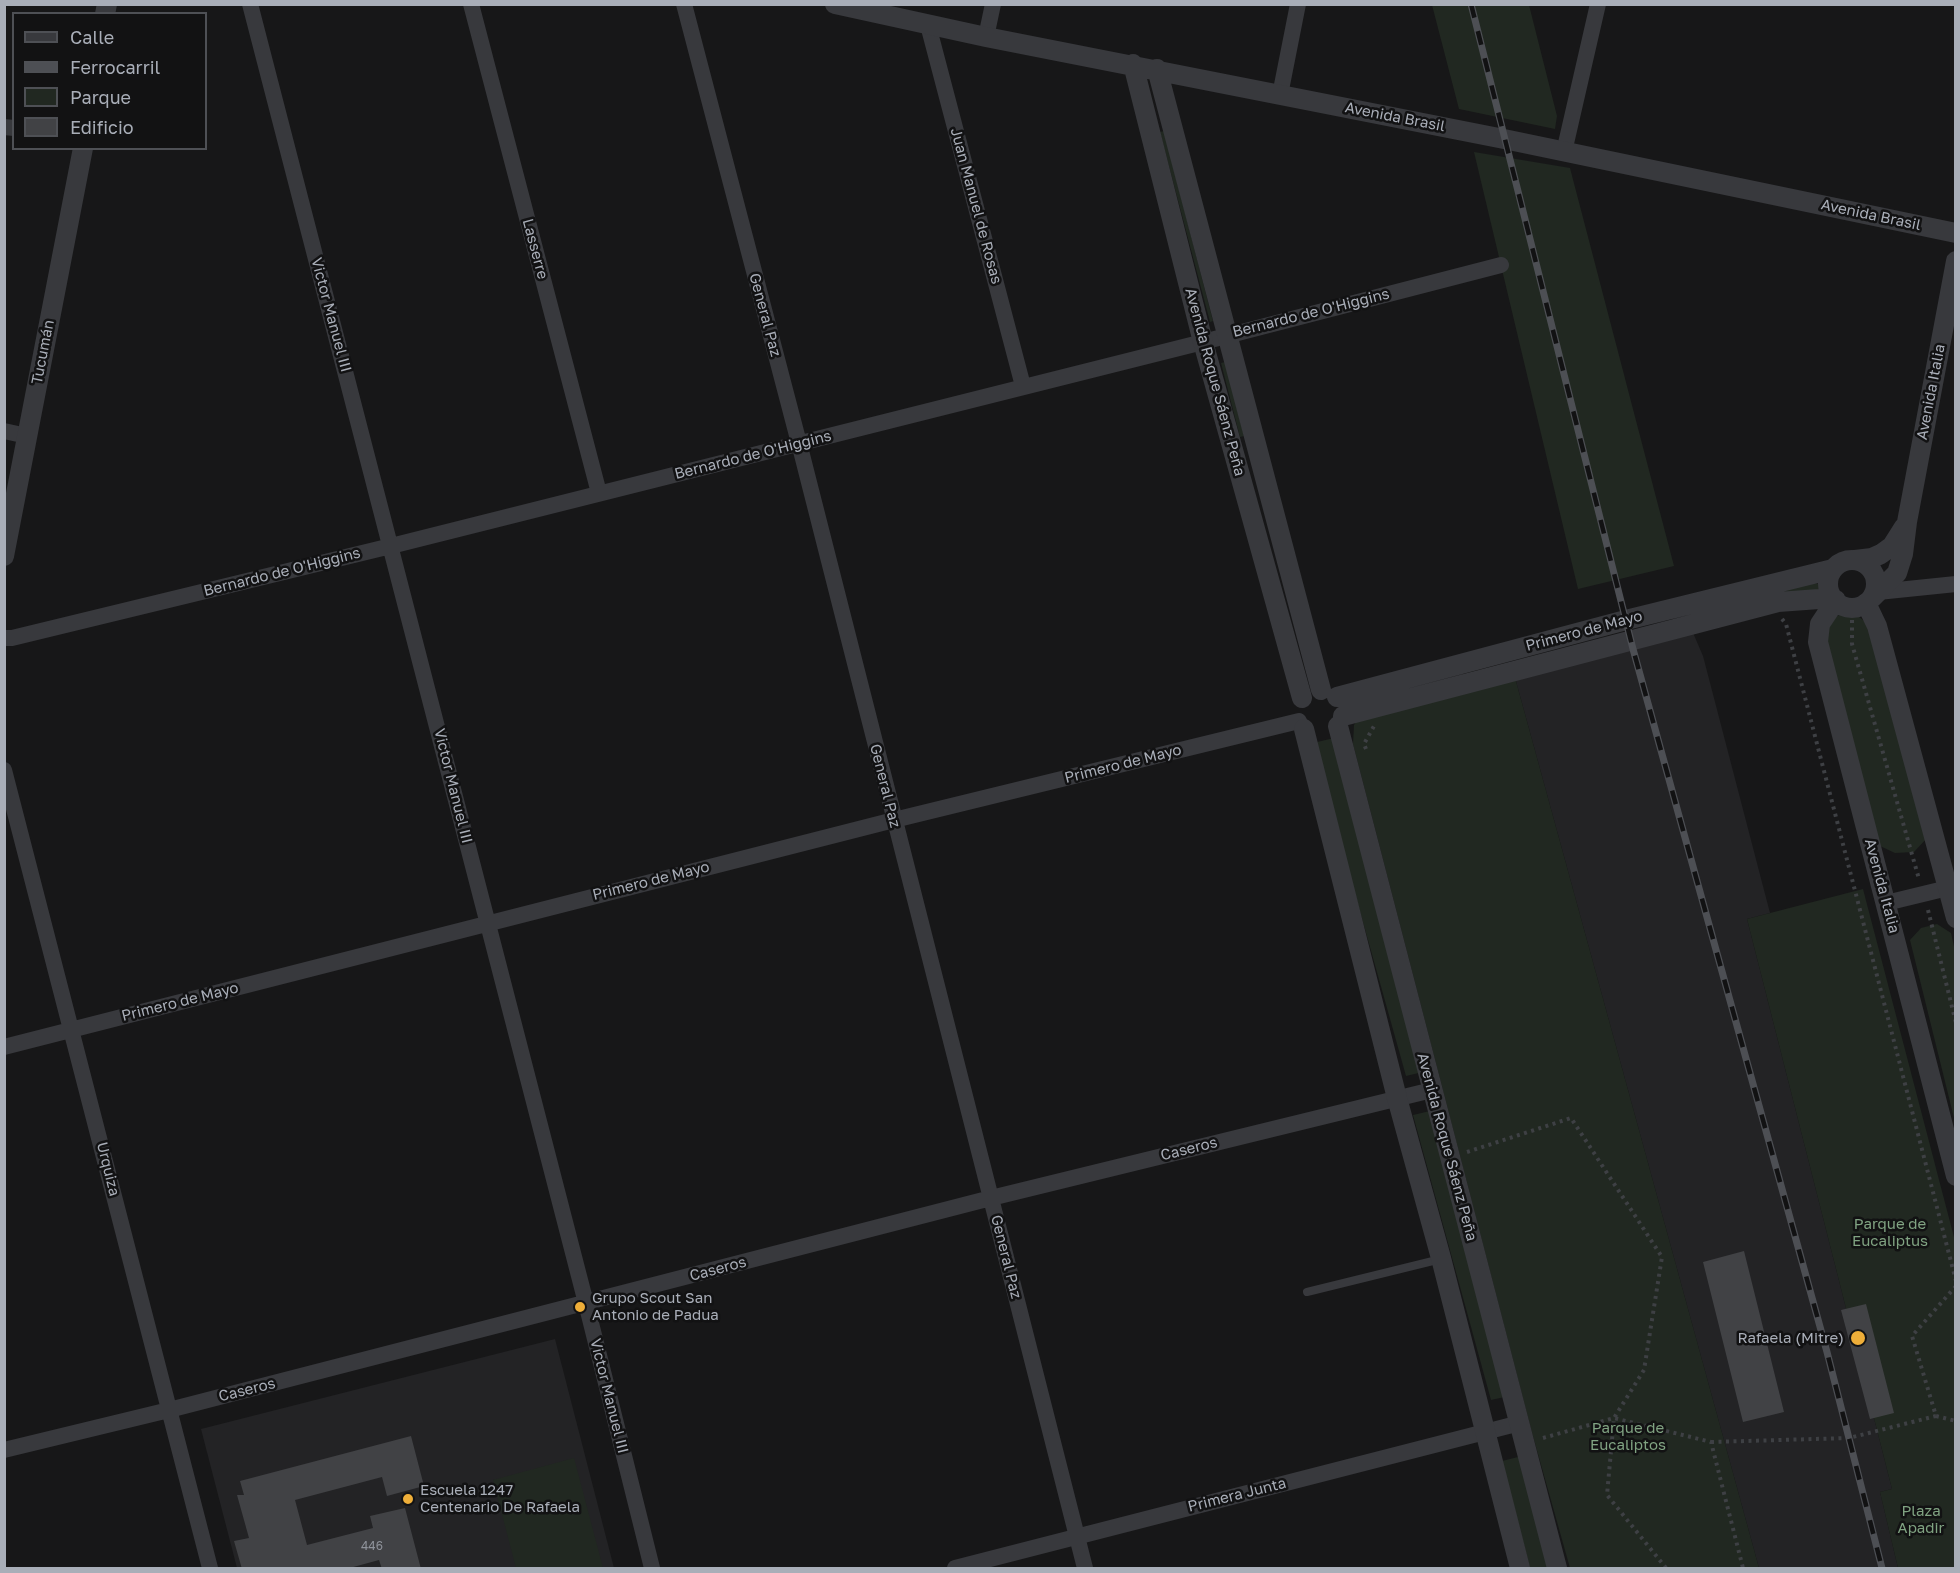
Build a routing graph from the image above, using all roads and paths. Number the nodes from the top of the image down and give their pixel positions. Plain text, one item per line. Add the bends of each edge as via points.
1 (250, 4) edge
2 (471, 4) edge
3 (684, 4) edge
4 (835, 4) edge
5 (993, 4) edge
6 (1298, 4) edge
7 (1598, 4) edge
8 (928, 25) junction
9 (986, 37) junction
10 (1133, 64) junction
11 (1157, 69) junction
12 (1280, 95) junction
13 (83, 150) edge
14 (1564, 152) junction
15 (1956, 233) edge
16 (1956, 261) edge
17 (1501, 265) dead end
18 (1226, 335) junction
19 (1203, 342) junction
20 (1023, 386) junction
21 (4, 431) edge
22 (27, 436) junction
23 (799, 443) junction
24 (1257, 450) junction
25 (1235, 456) junction
26 (599, 493) junction
27 (1907, 522) junction
28 (1277, 525) junction
29 (1255, 530) junction
30 (391, 546) junction
31 (4, 556) edge
32 (1855, 560) junction
33 (1833, 569) junction
34 (1956, 584) edge
35 (1856, 600) junction
36 (1298, 605) junction
37 (1278, 610) junction
38 (1780, 616) dead end
39 (4, 638) edge
40 (1514, 650) junction
41 (1311, 651) junction
42 (1291, 656) junction
43 (1520, 669) junction
44 (1302, 698) junction
45 (1335, 707) junction
46 (1374, 724) dead end
47 (1302, 725) junction
48 (1367, 755) dead end
49 (4, 770) edge
50 (894, 820) junction
51 (1952, 887) edge
52 (1924, 894) junction
53 (1886, 903) junction
54 (1956, 918) edge
55 (488, 923) junction
56 (1956, 1023) edge
57 (72, 1030) junction
58 (4, 1047) edge
59 (1432, 1090) junction
60 (1397, 1098) junction
61 (1470, 1163) dead end
62 (1956, 1176) edge
63 (992, 1198) junction
64 (1441, 1258) junction
65 (1956, 1281) edge
66 (1956, 1286) edge
67 (1306, 1292) dead end
68 (586, 1303) junction
69 (169, 1410) junction
70 (1936, 1416) junction
71 (1614, 1418) junction
72 (1956, 1420) edge
73 (1520, 1424) junction
74 (1486, 1431) junction
75 (1711, 1442) junction
76 (1545, 1448) dead end
77 (4, 1450) edge
78 (1077, 1537) junction
79 (210, 1569) edge
80 (652, 1569) edge
81 (955, 1569) edge
82 (1085, 1569) edge
83 (1520, 1569) edge
84 (1557, 1569) edge
85 (1666, 1569) edge
86 (1743, 1569) edge

1 - 30 street, Victor Manuel III
2 - 26 street, Lasserre
3 - 23 street, General Paz
4 - 8 street, Avenida Brasil
5 - 9 street
6 - 12 street
7 - 14 street
8 - 9 street, Avenida Brasil
8 - 20 street, Juan Manuel de Rosas
9 - 10 street, Avenida Brasil
10 - 11 street, Avenida Brasil
10 - 19 street, Avenida Roque Sáenz Peña
11 - 12 street, Avenida Brasil
11 - 18 street, Avenida Roque Sáenz Peña
12 - 14 street, Avenida Brasil
13 - 22 street, Tucumán
14 - 15 street, Avenida Brasil
16 - 27 street, Avenida Italia
17 - 18 street, Bernardo de O'Higgins
18 - 19 street, Bernardo de O'Higgins
18 - 24 street, Avenida Roque Sáenz Peña
19 - 20 street, Bernardo de O'Higgins
19 - 25 street, Avenida Roque Sáenz Peña
20 - 23 street, Bernardo de O'Higgins
21 - 22 street
22 - 31 street, Tucumán
23 - 26 street, Bernardo de O'Higgins
23 - 50 street, General Paz
24 - 25 street
24 - 28 street, Avenida Roque Sáenz Peña
25 - 29 street, Avenida Roque Sáenz Peña
26 - 30 street, Bernardo de O'Higgins
27 - 32 street, Avenida Italia via 1892,546 1872,558
27 - 35 street, Avenida Italia via 1897,573
28 - 29 street
28 - 36 street, Avenida Roque Sáenz Peña
29 - 37 street, Avenida Roque Sáenz Peña
30 - 39 street, Bernardo de O'Higgins
30 - 55 street, Victor Manuel III
32 - 33 street, Primero de Mayo
32 - 35 street via 1863,562 1874,574 1875,590
33 - 35 street via 1828,585
33 - 40 street, Primero de Mayo
34 - 35 street, Primero de Mayo
35 - 43 street, Primero de Mayo via 1778,602
35 - 51 street via 1877,626
35 - 52 path via 1852,644
35 - 53 street, Avenida Italia via 1820,624 1818,642
36 - 37 street
36 - 41 street, Avenida Roque Sáenz Peña
37 - 42 street, Avenida Roque Sáenz Peña
38 - 65 path via 1786,624
40 - 43 street
40 - 45 street, Primero de Mayo
41 - 42 street
41 - 45 street, Avenida Roque Sáenz Peña
42 - 44 street, Avenida Roque Sáenz Peña
43 - 45 street, Primero de Mayo
44 - 45 street via 1312,691
44 - 47 street via 1297,710
45 - 47 street via 1331,733 1310,733
45 - 59 street, Avenida Roque Sáenz Peña
46 - 48 path via 1364,744
47 - 50 street, Primero de Mayo
47 - 60 street
49 - 57 street, Urquiza
50 - 55 street, Primero de Mayo
50 - 63 street, General Paz
51 - 52 street
51 - 54 street
52 - 53 street
52 - 56 path
53 - 62 street, Avenida Italia
55 - 57 street, Primero de Mayo
55 - 68 street, Victor Manuel III
57 - 58 street, Primero de Mayo
57 - 69 street, Urquiza
59 - 60 street, Caseros
59 - 73 street, Avenida Roque Sáenz Peña
60 - 63 street, Caseros
60 - 64 street
61 - 71 path via 1467,1151 1571,1118 1662,1257 1644,1370
63 - 68 street, Caseros
63 - 78 street, General Paz
64 - 67 lane
64 - 74 street
66 - 70 path via 1912,1336
68 - 69 street, Caseros
68 - 80 street, Victor Manuel III
69 - 77 street, Caseros
69 - 79 street, Urquiza
70 - 72 path
70 - 75 path via 1850,1438
71 - 75 path
71 - 76 path via 1542,1437
71 - 85 path via 1607,1495
73 - 74 street, Primera Junta
73 - 84 street, Avenida Roque Sáenz Peña
74 - 78 street, Primera Junta
74 - 83 street
75 - 86 path
78 - 81 street, Primera Junta
78 - 82 street, General Paz

